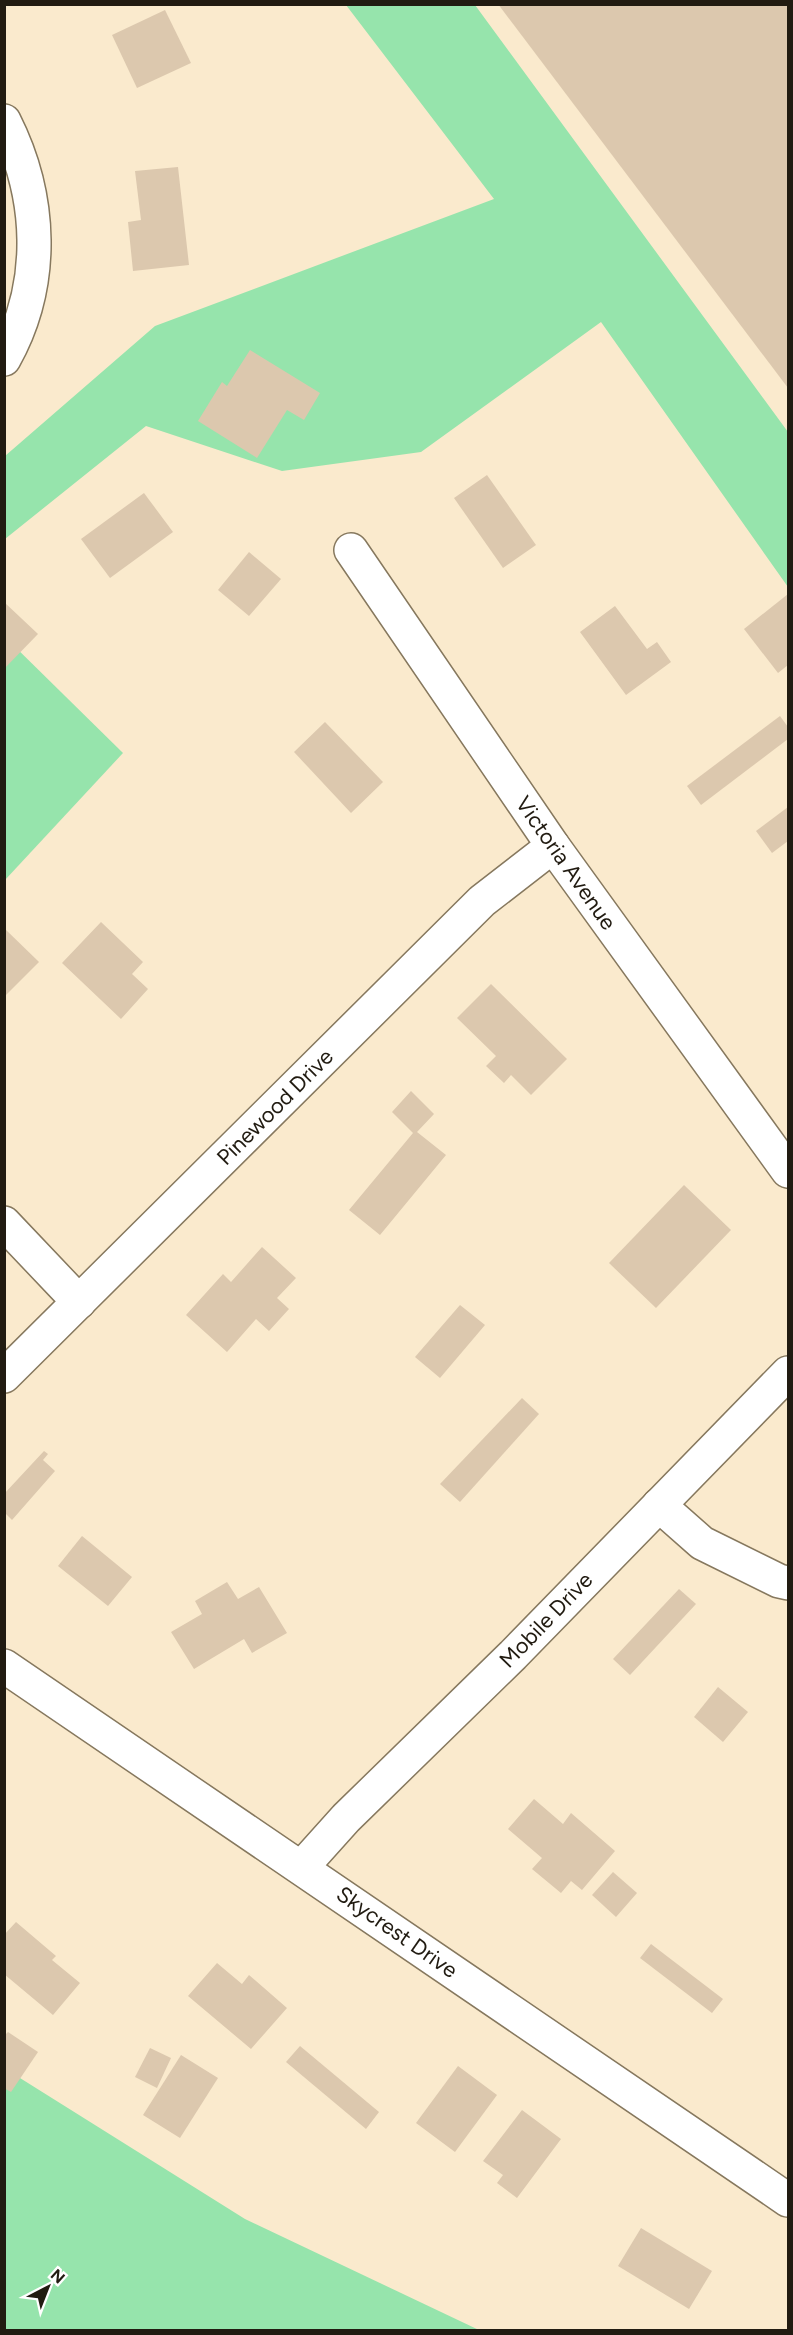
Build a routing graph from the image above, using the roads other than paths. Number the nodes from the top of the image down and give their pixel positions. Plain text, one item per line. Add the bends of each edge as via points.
1 (4, 121) edge
2 (4, 359) edge
3 (351, 550) dead end
4 (553, 846) junction
5 (789, 1171) edge
6 (4, 1223) edge
7 (79, 1302) junction
8 (789, 1373) edge
9 (4, 1376) edge
10 (658, 1505) junction
11 (789, 1582) edge
12 (4, 1666) edge
13 (302, 1867) junction
14 (789, 2200) edge

1 - 2 street via 32,196 35,249 27,299 13,344
3 - 4 street, Victoria Avenue
4 - 5 street, Victoria Avenue
4 - 7 street, Pinewood Drive via 482,901
6 - 7 street
7 - 9 street, Pinewood Drive
8 - 10 street, Mobile Drive
10 - 11 street via 702,1543 779,1581
10 - 13 street, Mobile Drive
12 - 13 street, Skycrest Drive
13 - 14 street, Skycrest Drive

